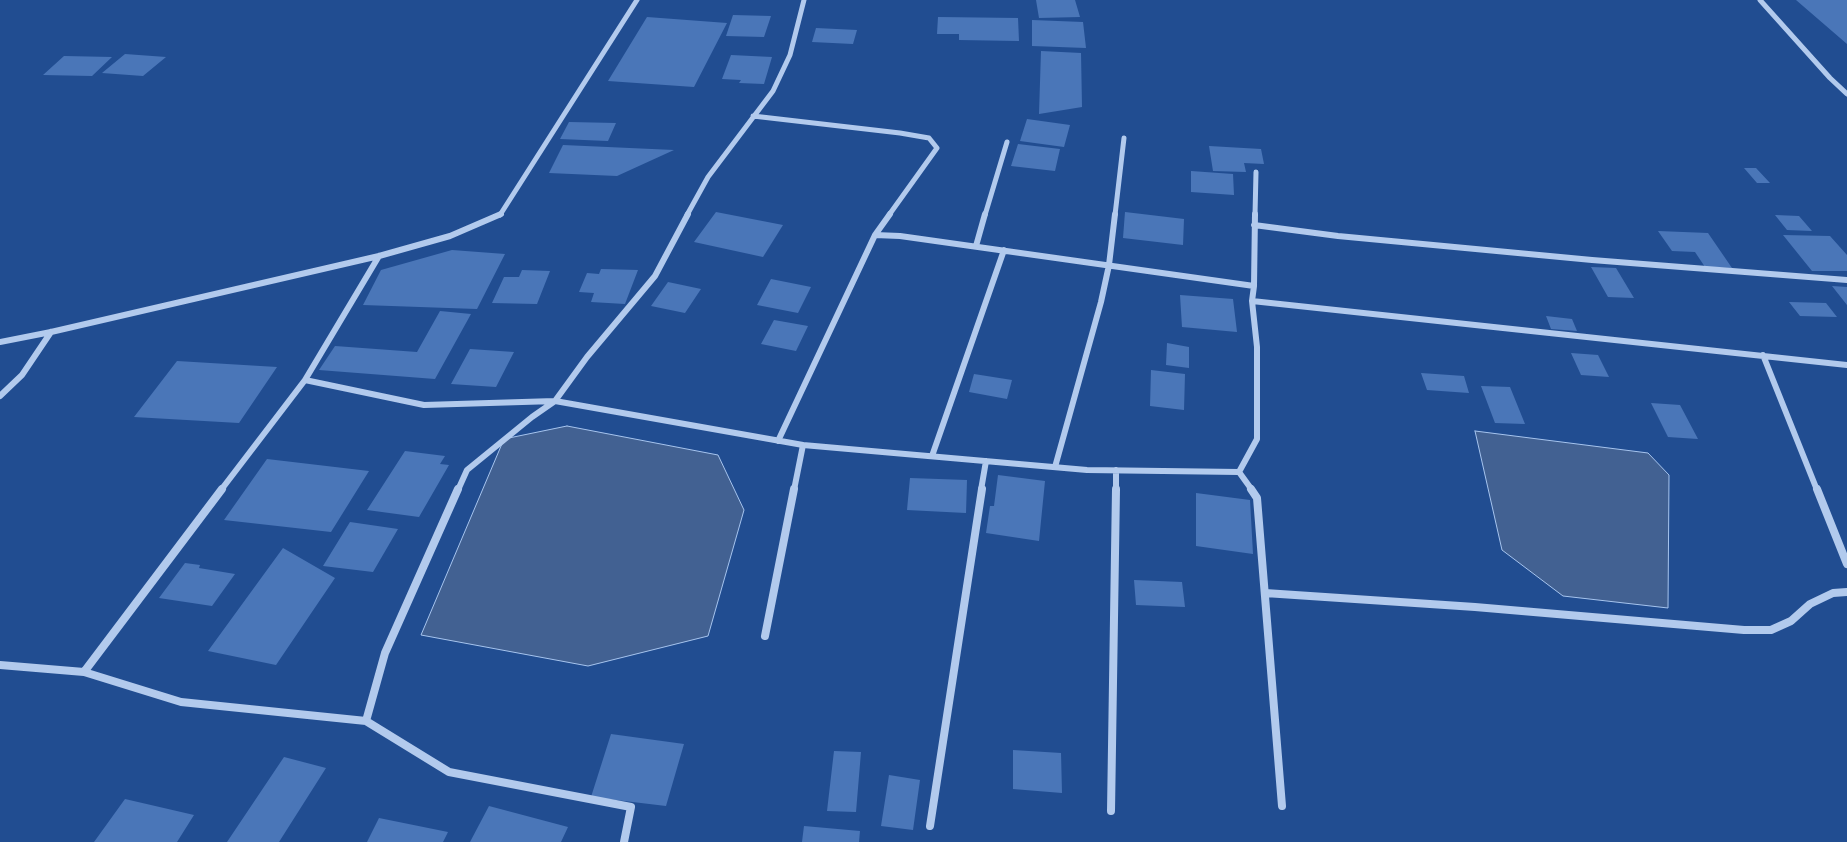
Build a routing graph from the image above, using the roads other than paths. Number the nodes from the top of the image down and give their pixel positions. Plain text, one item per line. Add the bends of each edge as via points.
1 (636, 0) edge
2 (804, 0) edge
3 (1760, 0) edge
4 (1847, 94) edge
5 (753, 116) junction
6 (1124, 138) dead end
7 (1007, 142) dead end
8 (1256, 172) dead end
9 (1254, 225) junction
10 (875, 235) junction
11 (976, 246) junction
12 (1004, 250) junction
13 (380, 256) junction
14 (1109, 265) junction
15 (1847, 280) edge
16 (1254, 286) junction
17 (1252, 301) junction
18 (51, 332) junction
19 (0, 342) edge
20 (1763, 355) junction
21 (1847, 364) edge
22 (305, 380) junction
23 (0, 396) edge
24 (555, 402) junction
25 (778, 441) junction
26 (803, 445) junction
27 (932, 456) junction
28 (986, 461) junction
29 (1055, 467) junction
30 (1116, 470) junction
31 (1239, 472) junction
32 (1847, 564) edge
33 (1265, 592) junction
34 (1847, 592) edge
35 (765, 636) dead end
36 (0, 665) edge
37 (84, 672) junction
38 (366, 721) junction
39 (1282, 806) dead end
40 (1111, 811) dead end
41 (930, 826) dead end
42 (624, 842) edge

1 - 13 street via 501,215 450,236
2 - 5 street via 790,55 773,91
3 - 4 street
5 - 10 street via 929,138 938,148
5 - 24 street via 708,177 655,276 587,357
6 - 14 street
7 - 11 street
8 - 9 street
9 - 15 street via 1338,236 1592,260
9 - 16 street
10 - 11 street
10 - 25 street
11 - 12 street
12 - 14 street
12 - 27 street
13 - 18 street
13 - 22 street
14 - 16 street
14 - 29 street
16 - 17 street
17 - 20 street
17 - 31 street via 1257,347 1257,440
18 - 19 street
18 - 23 street via 22,376
20 - 21 street
20 - 32 street
22 - 24 street via 424,405
22 - 37 street
24 - 25 street
24 - 38 street via 532,417 467,470 385,654
25 - 26 street
26 - 27 street
26 - 35 street
27 - 28 street
28 - 29 street
28 - 41 street
29 - 30 street
30 - 31 street
30 - 40 street
31 - 33 street via 1257,498
33 - 34 street via 1744,630 1771,630 1791,620 1810,604 1833,593
33 - 39 street
36 - 37 street
37 - 38 street via 181,702
38 - 42 street via 449,772 631,808

